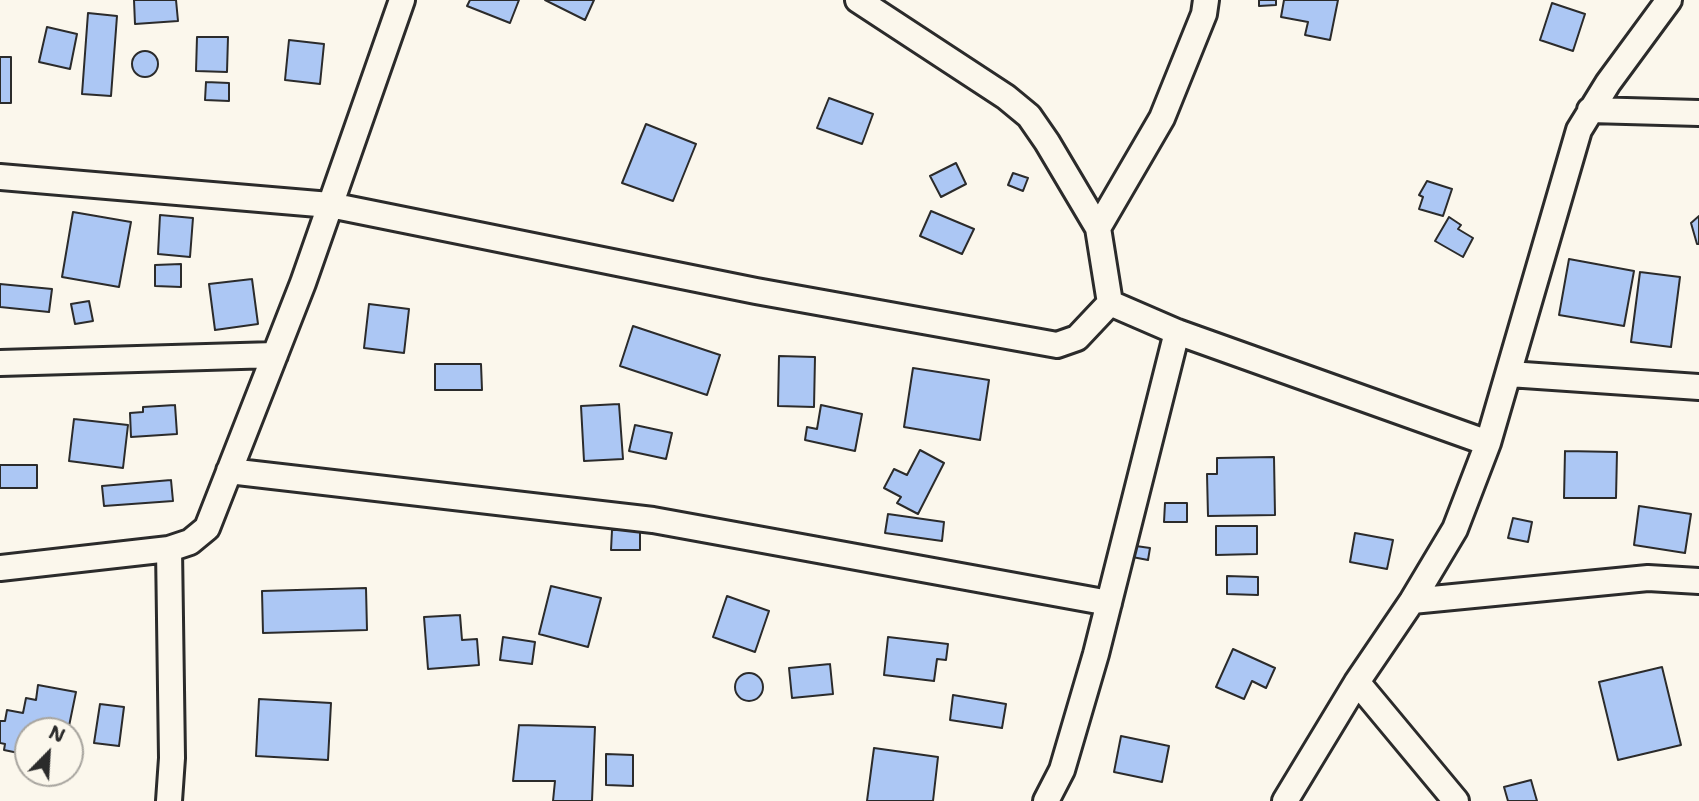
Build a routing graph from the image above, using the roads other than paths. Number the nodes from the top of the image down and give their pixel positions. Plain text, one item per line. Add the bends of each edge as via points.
1 (402, 0) edge
2 (858, 0) edge
3 (1206, 0) edge
4 (1670, 0) edge
5 (1590, 110) junction
6 (1699, 113) edge
7 (0, 177) edge
8 (330, 205) junction
9 (1098, 228) junction
10 (1110, 303) junction
11 (1177, 332) junction
12 (275, 355) junction
13 (0, 363) edge
14 (1509, 374) junction
15 (1699, 387) edge
16 (1488, 443) junction
17 (229, 471) junction
18 (169, 549) junction
19 (0, 568) edge
20 (1699, 581) edge
21 (1412, 601) junction
22 (1109, 603) junction
23 (1357, 682) junction
24 (169, 801) edge
25 (1046, 801) edge
26 (1285, 801) edge
27 (1456, 801) edge

1 - 8 street
2 - 9 street via 1028,116
3 - 9 street via 1162,118
4 - 5 street
5 - 6 street
5 - 14 street via 1579,130
7 - 8 street
8 - 10 street via 756,291 1057,345 1077,338
8 - 12 street
9 - 10 street
10 - 11 street
11 - 16 street
11 - 22 street
12 - 13 street
12 - 17 street
14 - 15 street
14 - 16 street
16 - 21 street via 1455,529
17 - 18 street via 207,528 190,542
17 - 22 street via 653,520
18 - 19 street
18 - 24 street
20 - 21 street via 1648,578
21 - 23 street
22 - 25 street via 1062,770
23 - 26 street
23 - 27 street

